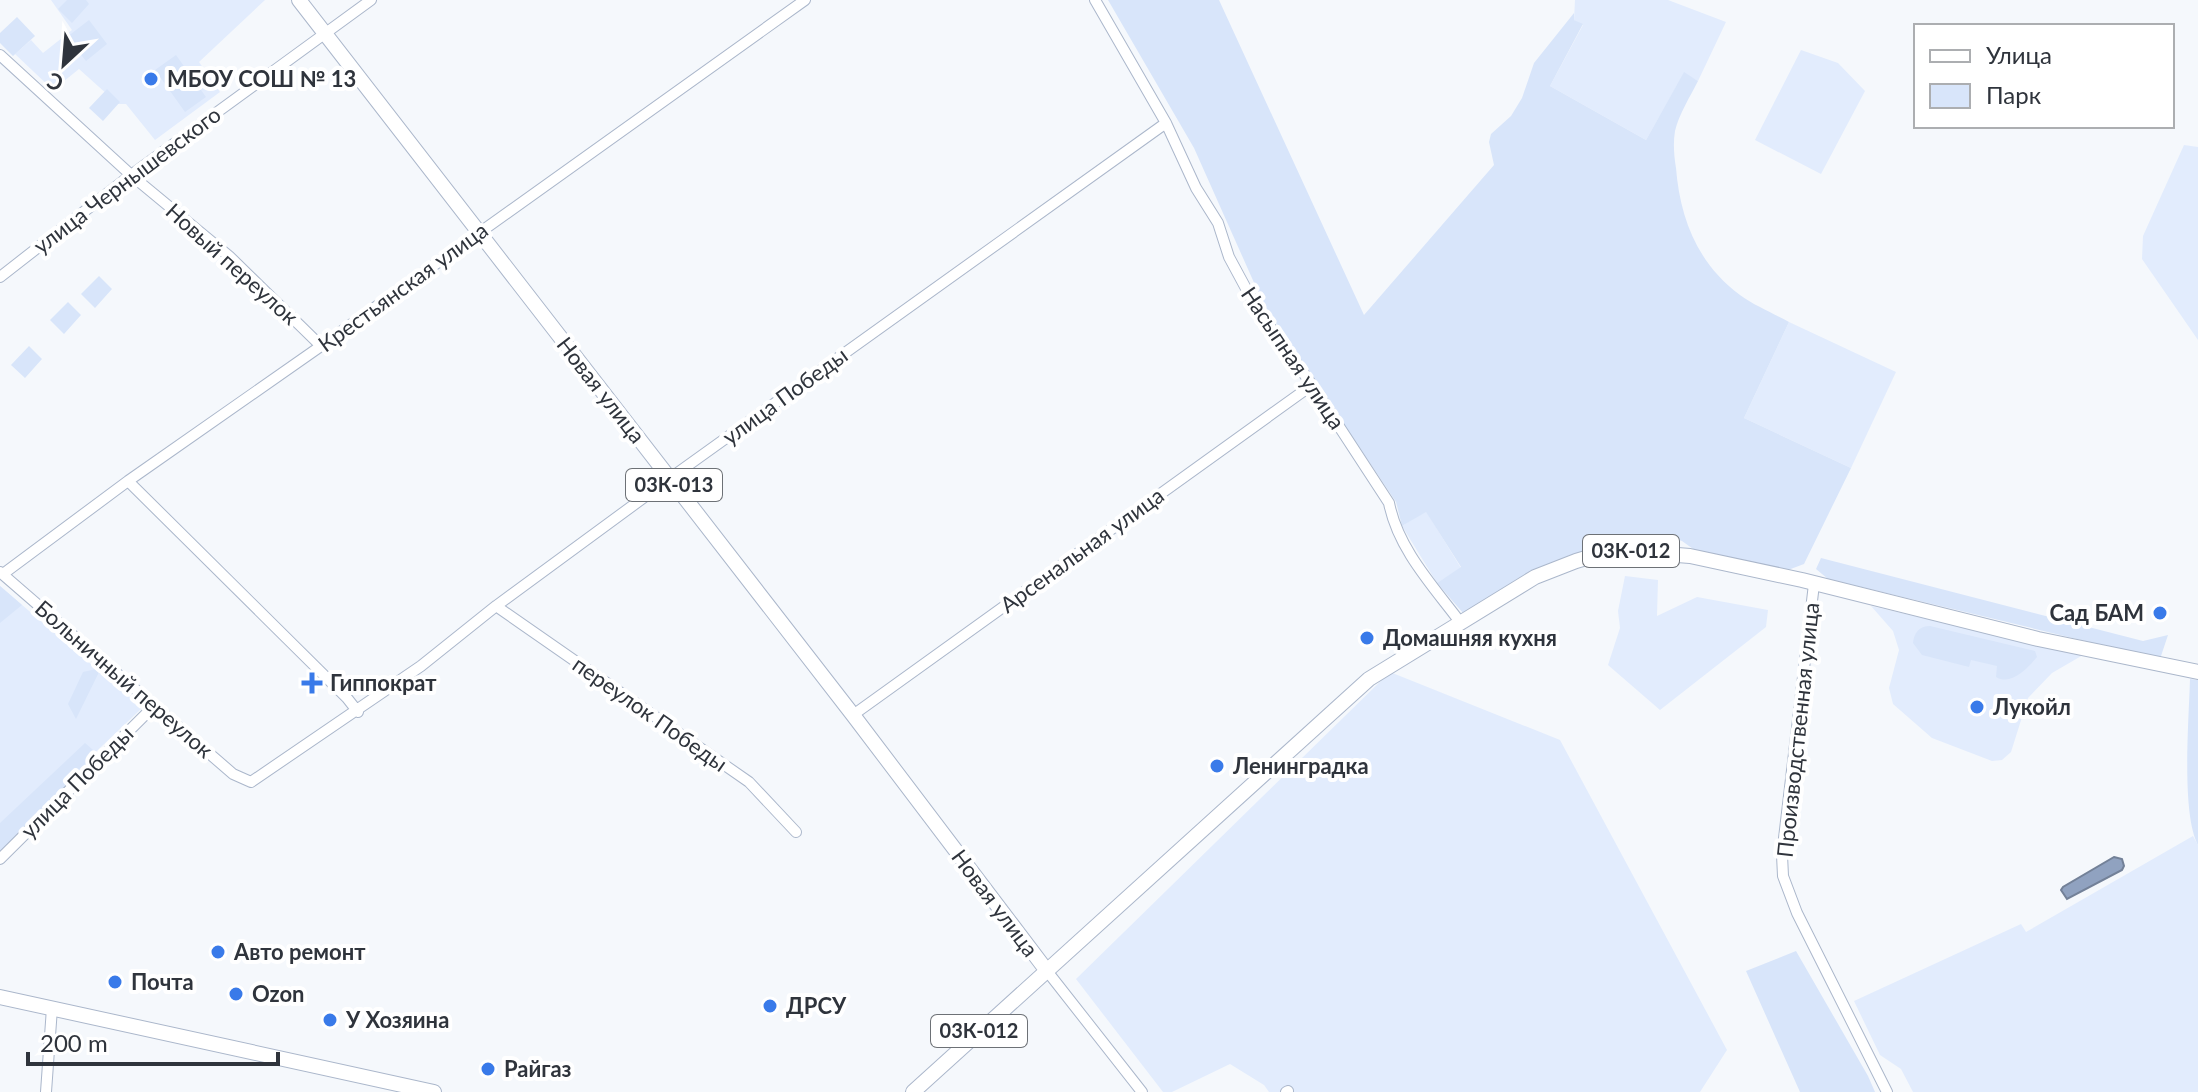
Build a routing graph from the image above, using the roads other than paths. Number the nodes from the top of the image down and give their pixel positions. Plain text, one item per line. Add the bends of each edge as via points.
1 (299, 0) edge
2 (371, 0) edge
3 (805, 0) edge
4 (1095, 0) edge
5 (324, 33) junction
6 (0, 55) edge
7 (1166, 123) junction
8 (131, 175) junction
9 (479, 232) junction
10 (0, 277) edge
11 (321, 346) junction
12 (1312, 385) junction
13 (669, 479) junction
14 (128, 481) junction
15 (1, 573) edge
16 (1814, 584) junction
17 (496, 606) junction
18 (1460, 622) junction
19 (2198, 672) edge
20 (154, 706) junction
21 (358, 712) junction
22 (853, 715) junction
23 (251, 782) joint
24 (796, 832) dead end
25 (0, 859) edge
26 (1047, 971) junction
27 (0, 997) edge
28 (52, 1008) junction
29 (46, 1092) edge
30 (434, 1092) edge
31 (913, 1092) edge
32 (1142, 1092) edge
33 (1887, 1092) edge

1 - 5 main road, Новая улица / 03К-013
2 - 5 street, улица Чернышевского
3 - 9 street, Крестьянская улица
4 - 7 street, Насыпная улица
5 - 8 street, улица Чернышевского
5 - 9 main road, Новая улица / 03К-013
6 - 8 street, Новый переулок
7 - 12 street, Насыпная улица via 1256,307
7 - 13 street, улица Победы
8 - 10 street, улица Чернышевского
8 - 11 street, Новый переулок via 229,256
9 - 11 street, Крестьянская улица
9 - 13 main road, Новая улица / 03К-013
11 - 14 street, Крестьянская улица
12 - 18 street, Насыпная улица via 1389,503 1393,525 1421,571
12 - 22 street, Арсенальная улица
13 - 17 street, улица Победы
13 - 22 main road, Новая улица / 03К-013
14 - 15 street, Крестьянская улица
14 - 21 street
15 - 20 street, Больничный переулок
16 - 18 main road, 03К-012 via 1690,556 1627,551 1555,568
16 - 19 main road, 03К-012
16 - 33 street, Производственная улица via 1783,876
17 - 21 street, улица Победы
17 - 24 street, переулок Победы via 749,782
18 - 26 main road, 03К-012 via 1361,686
20 - 23 street, Больничный переулок via 233,774
20 - 25 street, улица Победы
21 - 23 street, улица Победы
22 - 26 main road, Новая улица / 03К-013
26 - 31 main road, 03К-012
26 - 32 street
27 - 28 main road
28 - 29 street
28 - 30 main road

